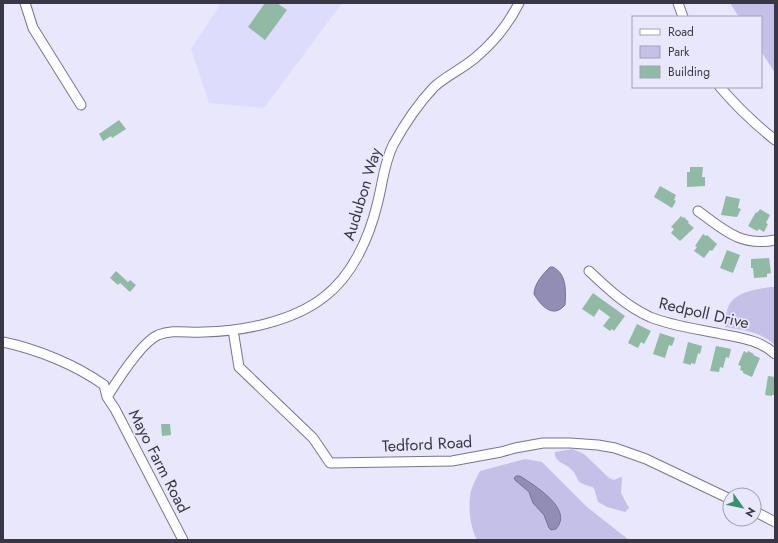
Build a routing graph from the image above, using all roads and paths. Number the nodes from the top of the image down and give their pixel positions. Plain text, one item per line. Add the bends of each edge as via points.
1 (24, 3) edge
2 (518, 3) edge
3 (678, 3) edge
4 (683, 16) edge
5 (721, 88) edge
6 (81, 105) dead end
7 (775, 140) edge
8 (698, 211) dead end
9 (775, 240) edge
10 (589, 271) dead end
11 (234, 330) junction
12 (3, 342) edge
13 (775, 354) edge
14 (107, 397) junction
15 (722, 496) edge
16 (762, 515) edge
17 (775, 522) edge
18 (183, 540) edge

1 - 6 street via 33,28
2 - 11 street, Audubon Way via 492,42 474,59 434,88 409,119 386,163 377,205 364,243 342,279 312,306 283,318
3 - 4 street
5 - 7 street
8 - 9 street via 741,239 757,242
10 - 13 street, Redpoll Drive via 626,302 650,317 757,342
11 - 14 street, Audubon Way via 181,331 157,335 147,342
11 - 15 street, Tedford Road via 239,367 314,438 330,463 452,461 543,443 598,445 646,459
12 - 14 street via 31,350 84,372 104,385
14 - 18 street, Mayo Farm Road
16 - 17 street

